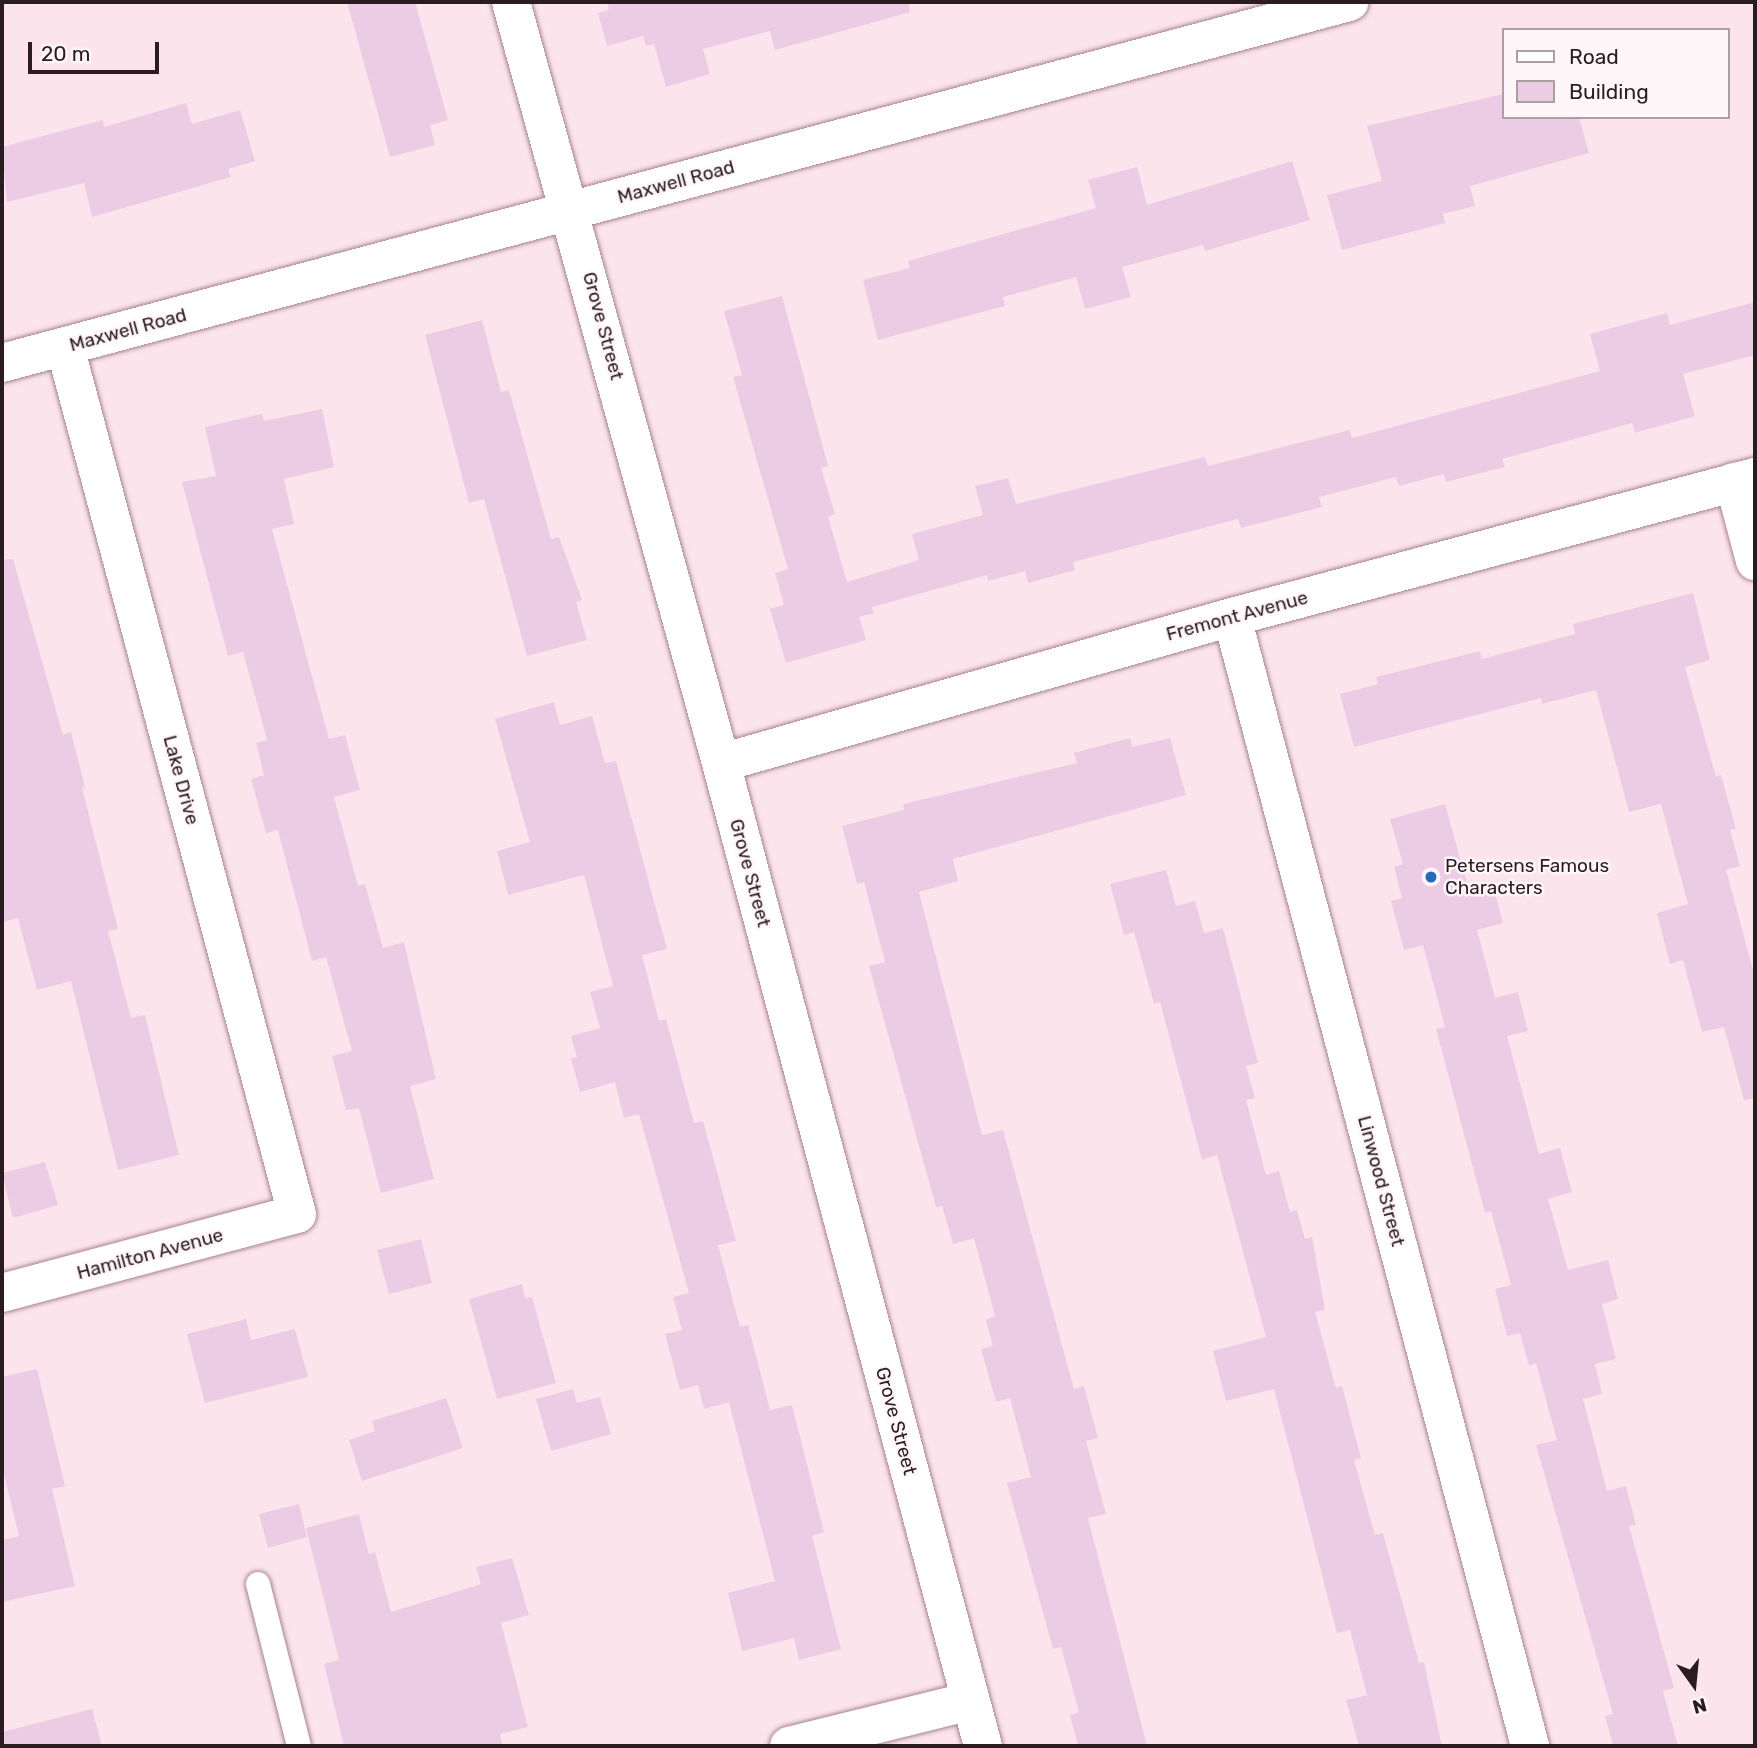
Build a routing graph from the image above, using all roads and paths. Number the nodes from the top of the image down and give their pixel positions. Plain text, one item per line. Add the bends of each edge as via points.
1 (511, 2) edge
2 (1349, 2) edge
3 (571, 210) junction
4 (65, 346) junction
5 (2, 363) edge
6 (1745, 479) edge
7 (1755, 561) edge
8 (1232, 617) junction
9 (721, 763) junction
10 (297, 1214) joint
11 (2, 1293) edge
12 (258, 1584) dead end
13 (971, 1701) junction
14 (299, 1746) edge
15 (789, 1746) edge
16 (983, 1746) edge
17 (1530, 1746) edge

1 - 3 street, Grove Street
2 - 3 street, Maxwell Road
3 - 4 street, Maxwell Road
3 - 9 street, Grove Street
4 - 5 street, Maxwell Road
4 - 10 street, Lake Drive
6 - 7 street
6 - 8 street, Fremont Avenue
8 - 9 street, Fremont Avenue
8 - 17 street, Linwood Street
9 - 13 street, Grove Street
10 - 11 street, Hamilton Avenue
12 - 14 lane
13 - 15 street
13 - 16 street, Grove Street

